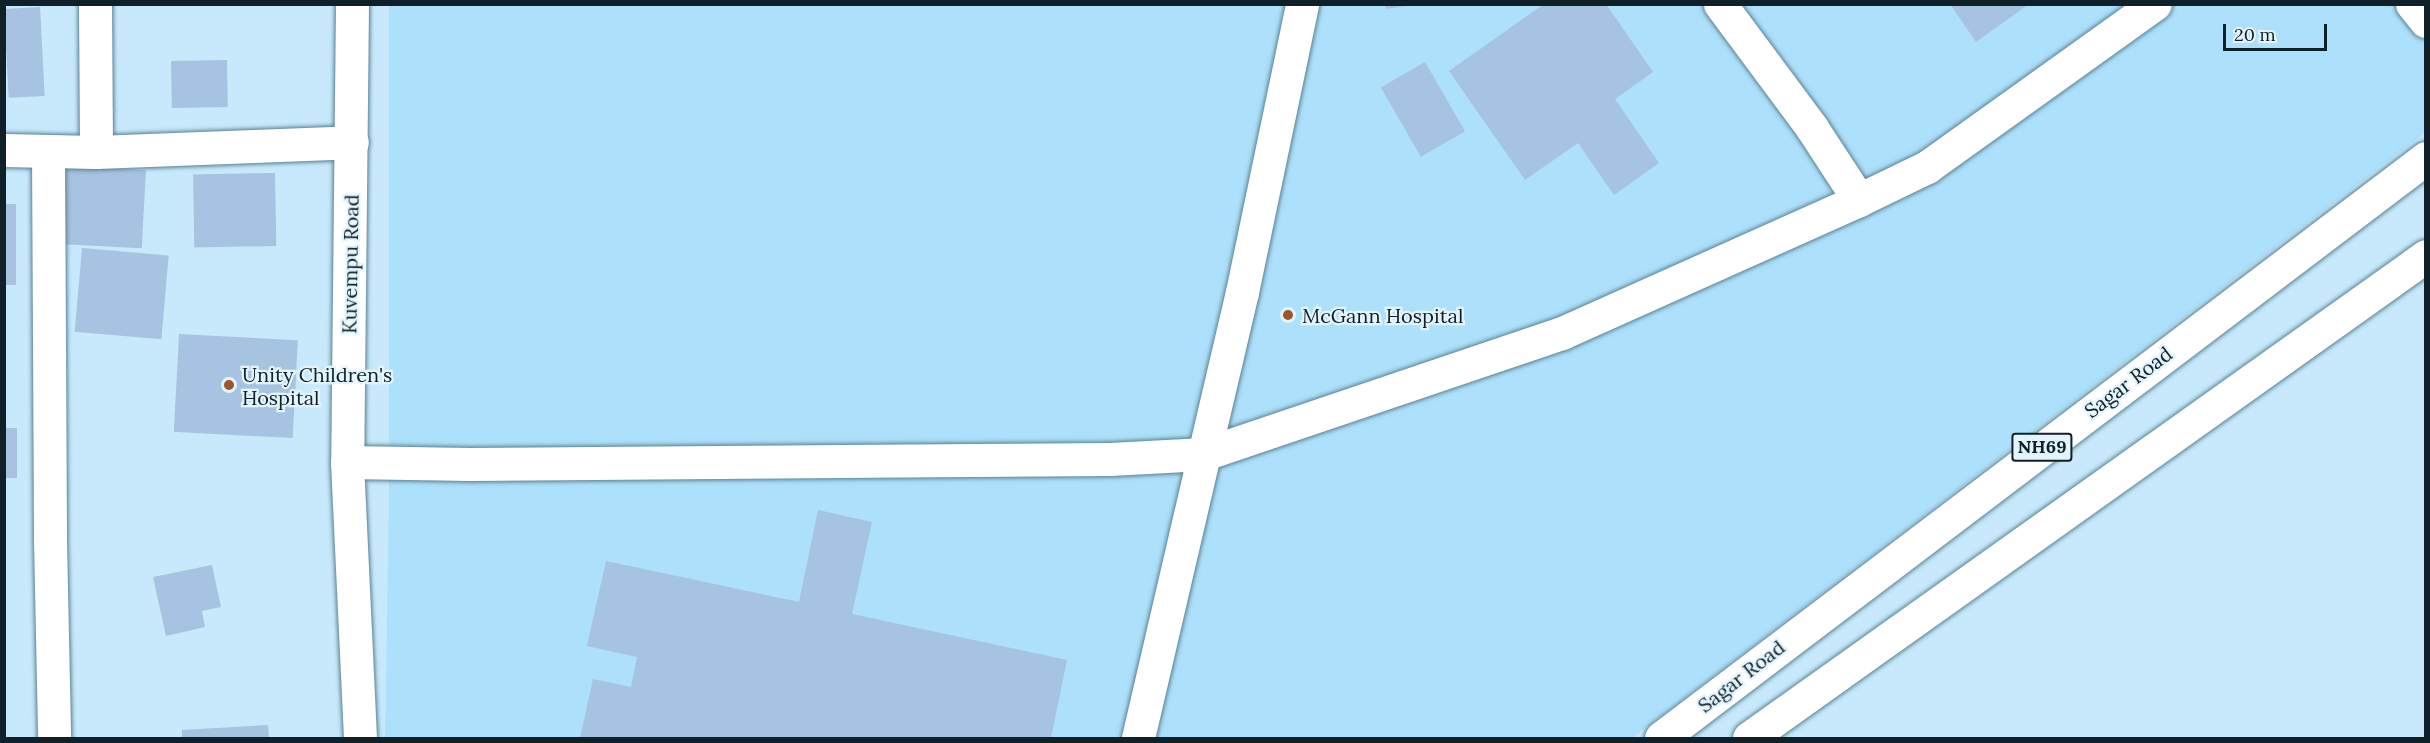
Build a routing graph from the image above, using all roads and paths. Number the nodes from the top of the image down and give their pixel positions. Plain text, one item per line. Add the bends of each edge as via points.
1 (95, 4) edge
2 (352, 4) edge
3 (1302, 4) edge
4 (1720, 4) edge
5 (2155, 4) edge
6 (2412, 4) edge
7 (2426, 21) edge
8 (352, 142) junction
9 (4, 150) edge
10 (48, 151) junction
11 (96, 152) junction
12 (2426, 158) edge
13 (1859, 200) junction
14 (2426, 256) edge
15 (1204, 454) junction
16 (347, 462) junction
17 (54, 738) edge
18 (360, 738) edge
19 (1138, 738) edge
20 (1661, 738) edge
21 (1749, 738) edge

1 - 11 main road
2 - 8 main road, Kuvempu Road
3 - 15 main road
4 - 13 main road via 1812,128
5 - 13 main road via 1927,167
6 - 7 main road
8 - 11 main road
8 - 16 main road, Kuvempu Road
9 - 10 main road
10 - 11 main road
10 - 17 main road
12 - 20 main road, Sagar Road / NH69
13 - 15 main road via 1562,333
14 - 21 main road
15 - 16 main road via 1110,459
15 - 19 main road
16 - 18 main road, Kuvempu Road

